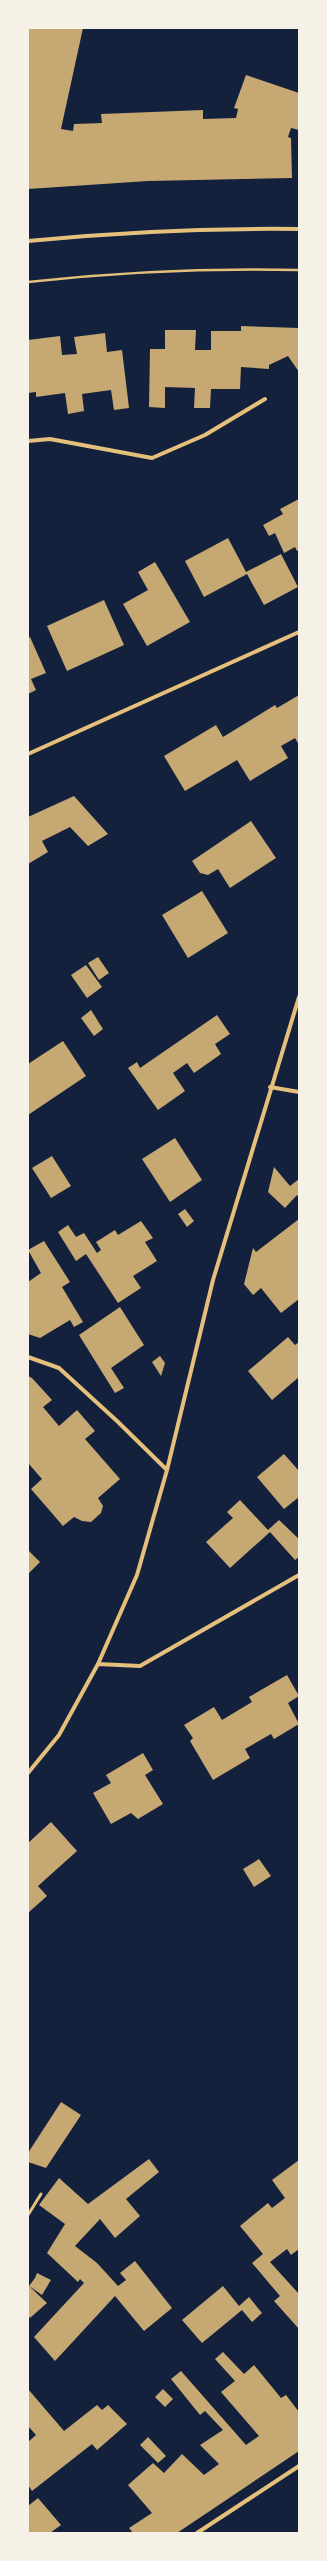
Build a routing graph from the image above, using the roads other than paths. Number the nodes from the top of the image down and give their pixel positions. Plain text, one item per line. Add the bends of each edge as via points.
1 (299, 229) edge
2 (28, 241) edge
3 (265, 399) dead end
4 (28, 441) edge
5 (299, 632) edge
6 (28, 754) edge
7 (299, 997) edge
8 (270, 1087) junction
9 (299, 1092) edge
10 (28, 1357) edge
11 (167, 1470) junction
12 (299, 1575) edge
13 (98, 1664) junction
14 (28, 1773) edge
15 (41, 2194) dead end
16 (28, 2215) edge
17 (299, 2466) edge
18 (197, 2533) edge

1 - 2 street via 227,228 118,233
3 - 4 street via 206,435 152,458 50,439
5 - 6 street
7 - 8 street
8 - 9 street
8 - 11 street via 214,1280
10 - 11 street via 58,1368
11 - 13 street via 137,1575
12 - 13 street via 140,1666
13 - 14 street via 59,1735
15 - 16 lane
17 - 18 street

